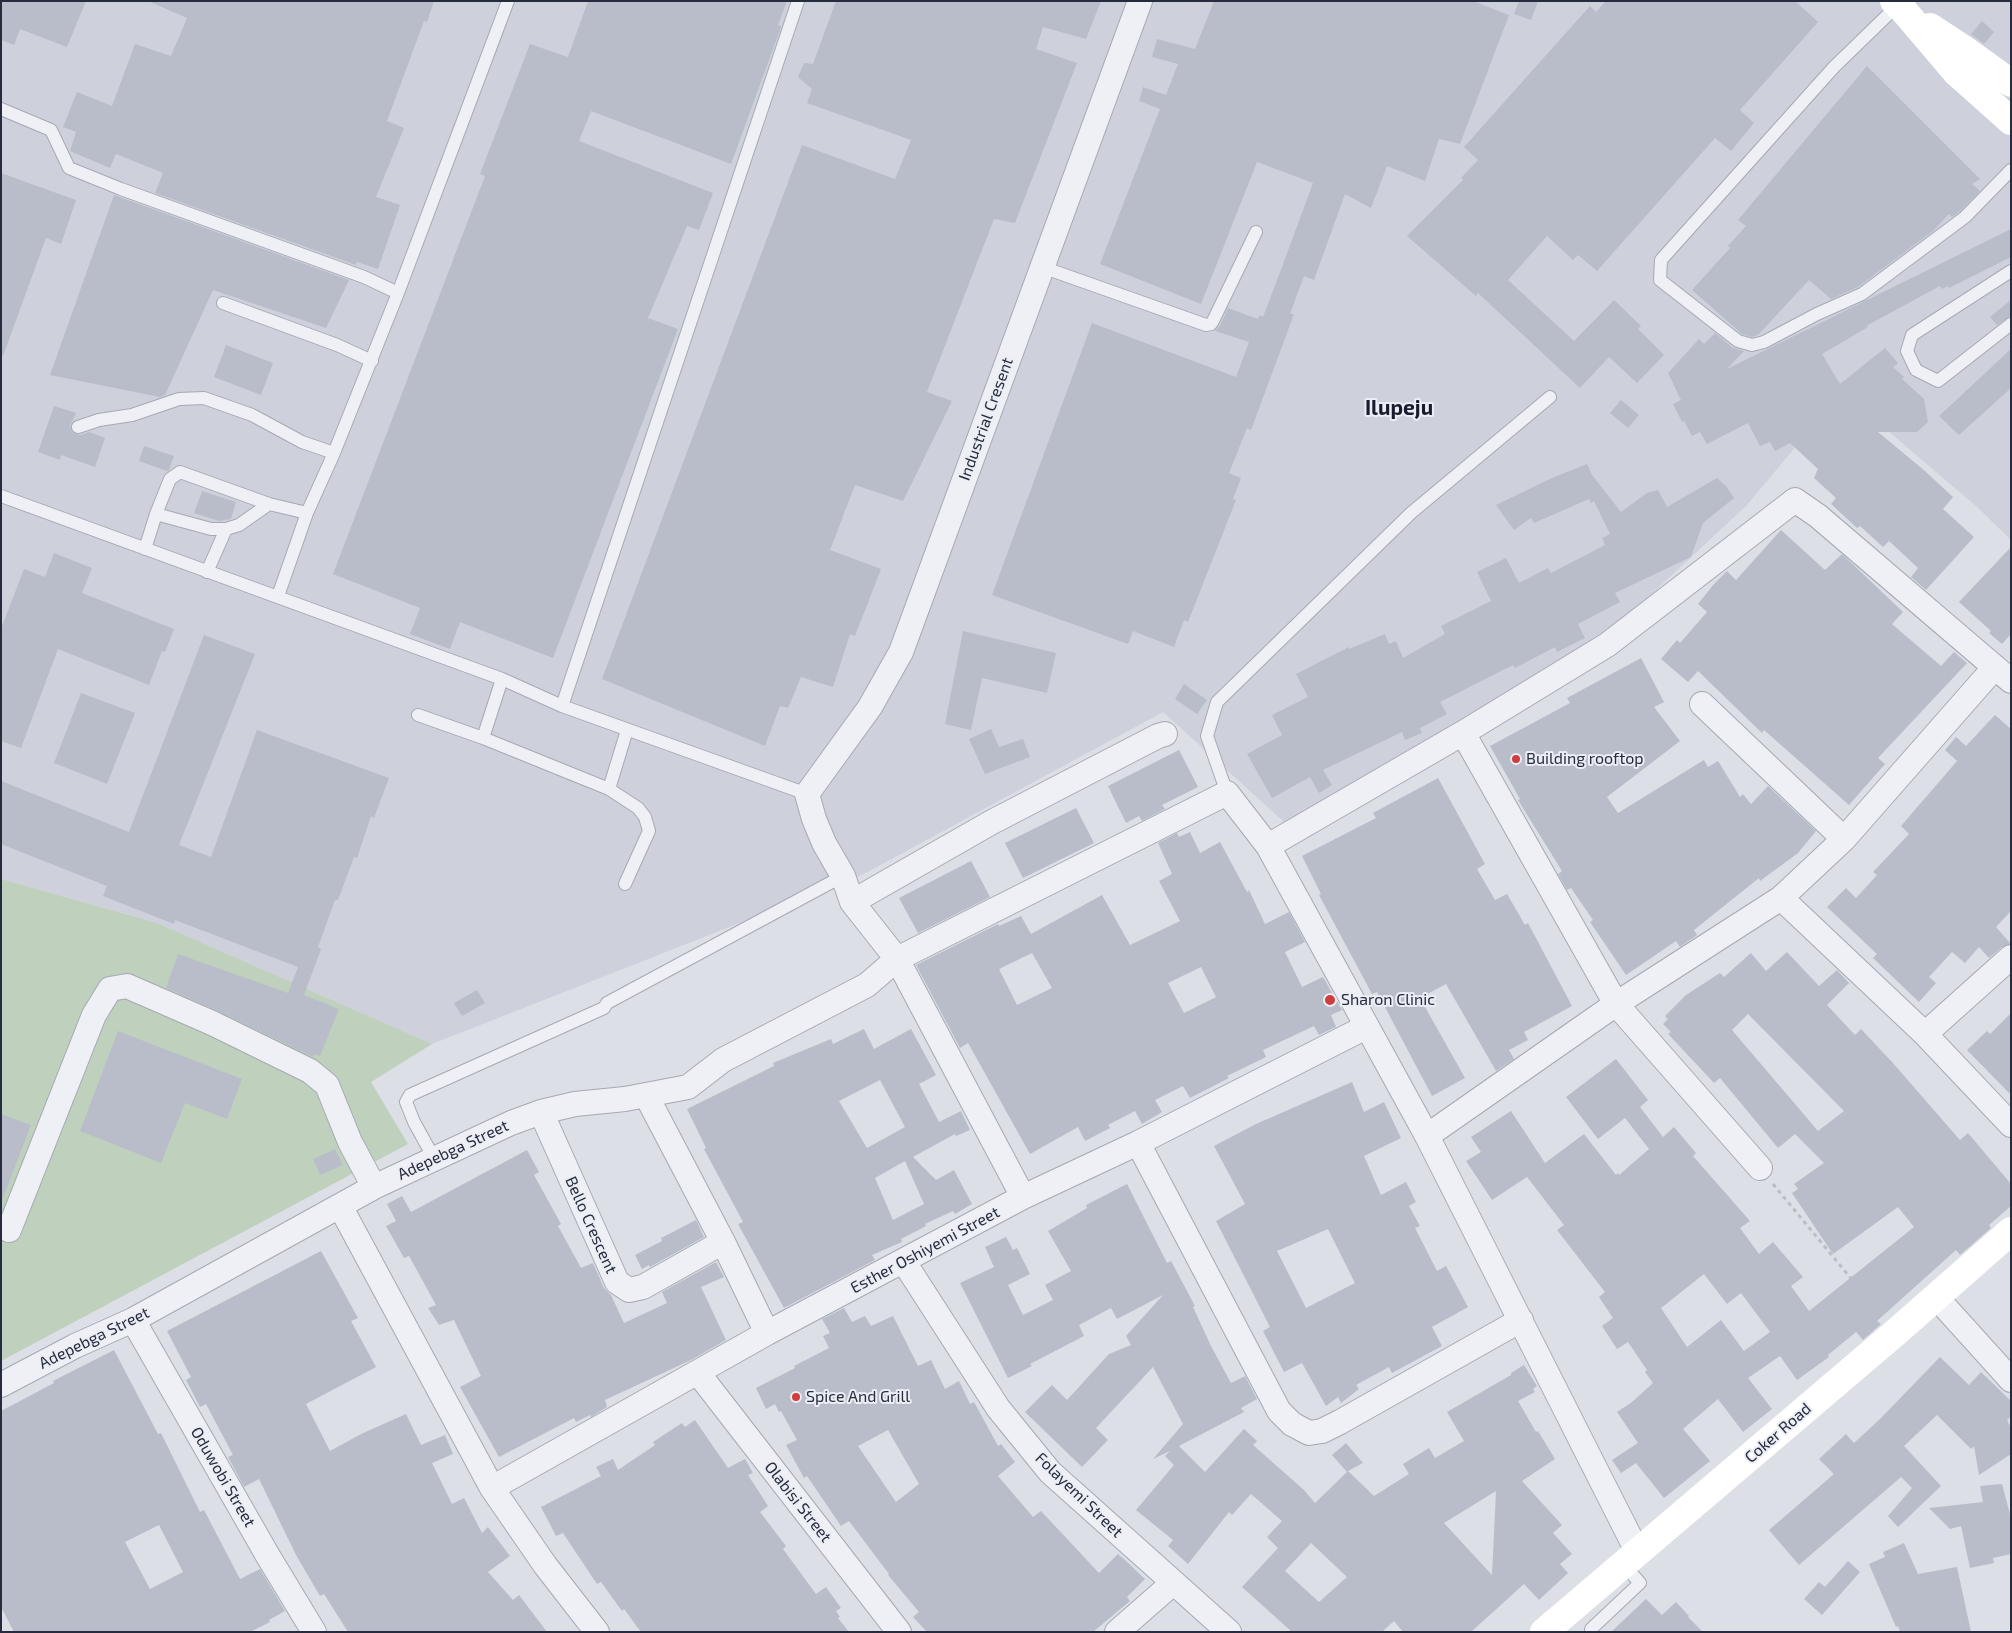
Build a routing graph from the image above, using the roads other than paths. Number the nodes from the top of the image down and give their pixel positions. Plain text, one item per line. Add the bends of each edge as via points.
1 (508, 1) edge
2 (798, 1) edge
3 (1140, 1) edge
4 (1899, 6) edge
5 (2009, 80) edge
6 (1, 109) edge
7 (2011, 121) edge
8 (2011, 170) edge
9 (1256, 232) dead end
10 (1042, 267) junction
11 (2011, 270) edge
12 (398, 293) junction
13 (223, 303) dead end
14 (2011, 324) edge
15 (372, 361) junction
16 (1550, 397) dead end
17 (78, 427) dead end
18 (334, 452) junction
19 (1, 496) edge
20 (268, 504) junction
21 (308, 513) junction
22 (156, 514) junction
23 (226, 530) junction
24 (145, 549) junction
25 (208, 572) junction
26 (278, 596) junction
27 (2003, 674) edge
28 (502, 679) junction
29 (1702, 704) dead end
30 (562, 706) junction
31 (418, 715) dead end
32 (627, 730) junction
33 (1463, 733) junction
34 (1165, 734) dead end
35 (483, 738) junction
36 (609, 789) junction
37 (1227, 793) junction
38 (806, 794) junction
39 (1844, 839) junction
40 (1268, 846) junction
41 (842, 876) junction
42 (625, 884) dead end
43 (1781, 898) junction
44 (852, 902) junction
45 (891, 952) junction
46 (2011, 957) edge
47 (1616, 1004) junction
48 (1366, 1027) junction
49 (1925, 1034) junction
50 (646, 1095) junction
51 (541, 1112) junction
52 (2011, 1125) edge
53 (1426, 1136) junction
54 (1138, 1143) junction
55 (435, 1160) junction
56 (1760, 1168) road end
57 (374, 1187) junction
58 (1024, 1197) junction
59 (340, 1206) junction
60 (9, 1230) dead end
61 (2011, 1231) edge
62 (723, 1242) junction
63 (904, 1262) junction
64 (1936, 1297) junction
65 (133, 1320) junction
66 (1521, 1320) junction
67 (767, 1333) junction
68 (698, 1373) junction
69 (2011, 1380) edge
70 (1, 1385) edge
71 (492, 1488) junction
72 (1631, 1559) junction
73 (1173, 1583) junction
74 (1548, 1630) edge
75 (1591, 1631) edge
76 (314, 1632) edge
77 (597, 1632) edge
78 (899, 1632) edge
79 (1117, 1632) edge
80 (1229, 1632) edge

1 - 12 lane
2 - 30 lane
3 - 10 street, Industrial Cresent
4 - 5 main road
4 - 7 main road via 1956,72
4 - 8 lane via 1834,68 1660,260 1660,280 1738,341 1752,345 1764,342 1862,294 1965,217
6 - 12 lane via 51,130 69,168 120,190 364,277
9 - 10 lane via 1214,321 1206,325
10 - 38 street, Industrial Cresent via 900,652 870,707
11 - 14 lane via 1912,334 1907,351 1916,370 1938,382
12 - 15 lane
13 - 15 lane
15 - 18 lane
16 - 37 lane via 1411,513 1217,702 1207,736
17 - 18 lane via 132,415 180,399 204,398 252,415 302,442
18 - 21 lane
19 - 24 lane
20 - 21 lane
20 - 22 lane via 180,472 170,479
20 - 23 lane via 239,525
21 - 26 lane
22 - 23 lane
22 - 24 lane
23 - 25 lane
24 - 25 lane
25 - 26 lane
26 - 28 lane
27 - 33 street via 1795,500 1607,645
27 - 39 street
28 - 30 lane
28 - 35 lane
29 - 39 street
30 - 32 lane
31 - 35 lane
32 - 36 lane
32 - 38 lane
33 - 40 street
33 - 47 street
34 - 44 street via 992,822
35 - 36 lane
36 - 42 lane via 638,808 649,831
37 - 40 street
37 - 45 street, Adepebga Street
38 - 41 street via 824,843
39 - 43 street
40 - 48 street
41 - 44 street
41 - 55 lane via 607,1003 604,1008 410,1095 406,1102
43 - 47 street
43 - 49 street
44 - 45 street
45 - 50 street, Adepebga Street via 867,984 723,1060 688,1087
45 - 58 street
46 - 49 street
47 - 53 street
47 - 56 street
48 - 53 street
48 - 54 street, Esther Oshiyemi Street
49 - 52 street
50 - 51 street, Adepebga Street
50 - 62 street
51 - 55 street, Adepebga Street
51 - 62 street, Bello Crescent via 617,1282 629,1290 643,1287
53 - 66 street
54 - 58 street, Esther Oshiyemi Street
54 - 66 street via 1280,1411 1292,1424 1309,1433 1340,1422
55 - 57 street, Adepebga Street
57 - 59 street, Adepebga Street
57 - 60 street via 350,1142 327,1085 310,1071 212,1022 127,986 110,989 94,1014
58 - 63 street, Esther Oshiyemi Street
59 - 65 street, Adepebga Street
59 - 71 street
61 - 64 main road, Coker Road
62 - 67 street
63 - 67 street, Esther Oshiyemi Street
63 - 73 street, Folayemi Street via 998,1408 1050,1472
64 - 69 street
64 - 72 main road, Coker Road
65 - 70 street, Adepebga Street
65 - 76 street, Oduwobi Street
66 - 72 street
67 - 68 street, Esther Oshiyemi Street
68 - 71 street, Esther Oshiyemi Street
68 - 78 street, Olabisi Street
71 - 77 street via 545,1565
72 - 74 main road, Coker Road
72 - 75 lane via 1640,1583
73 - 79 street
73 - 80 street, Folayemi Street

